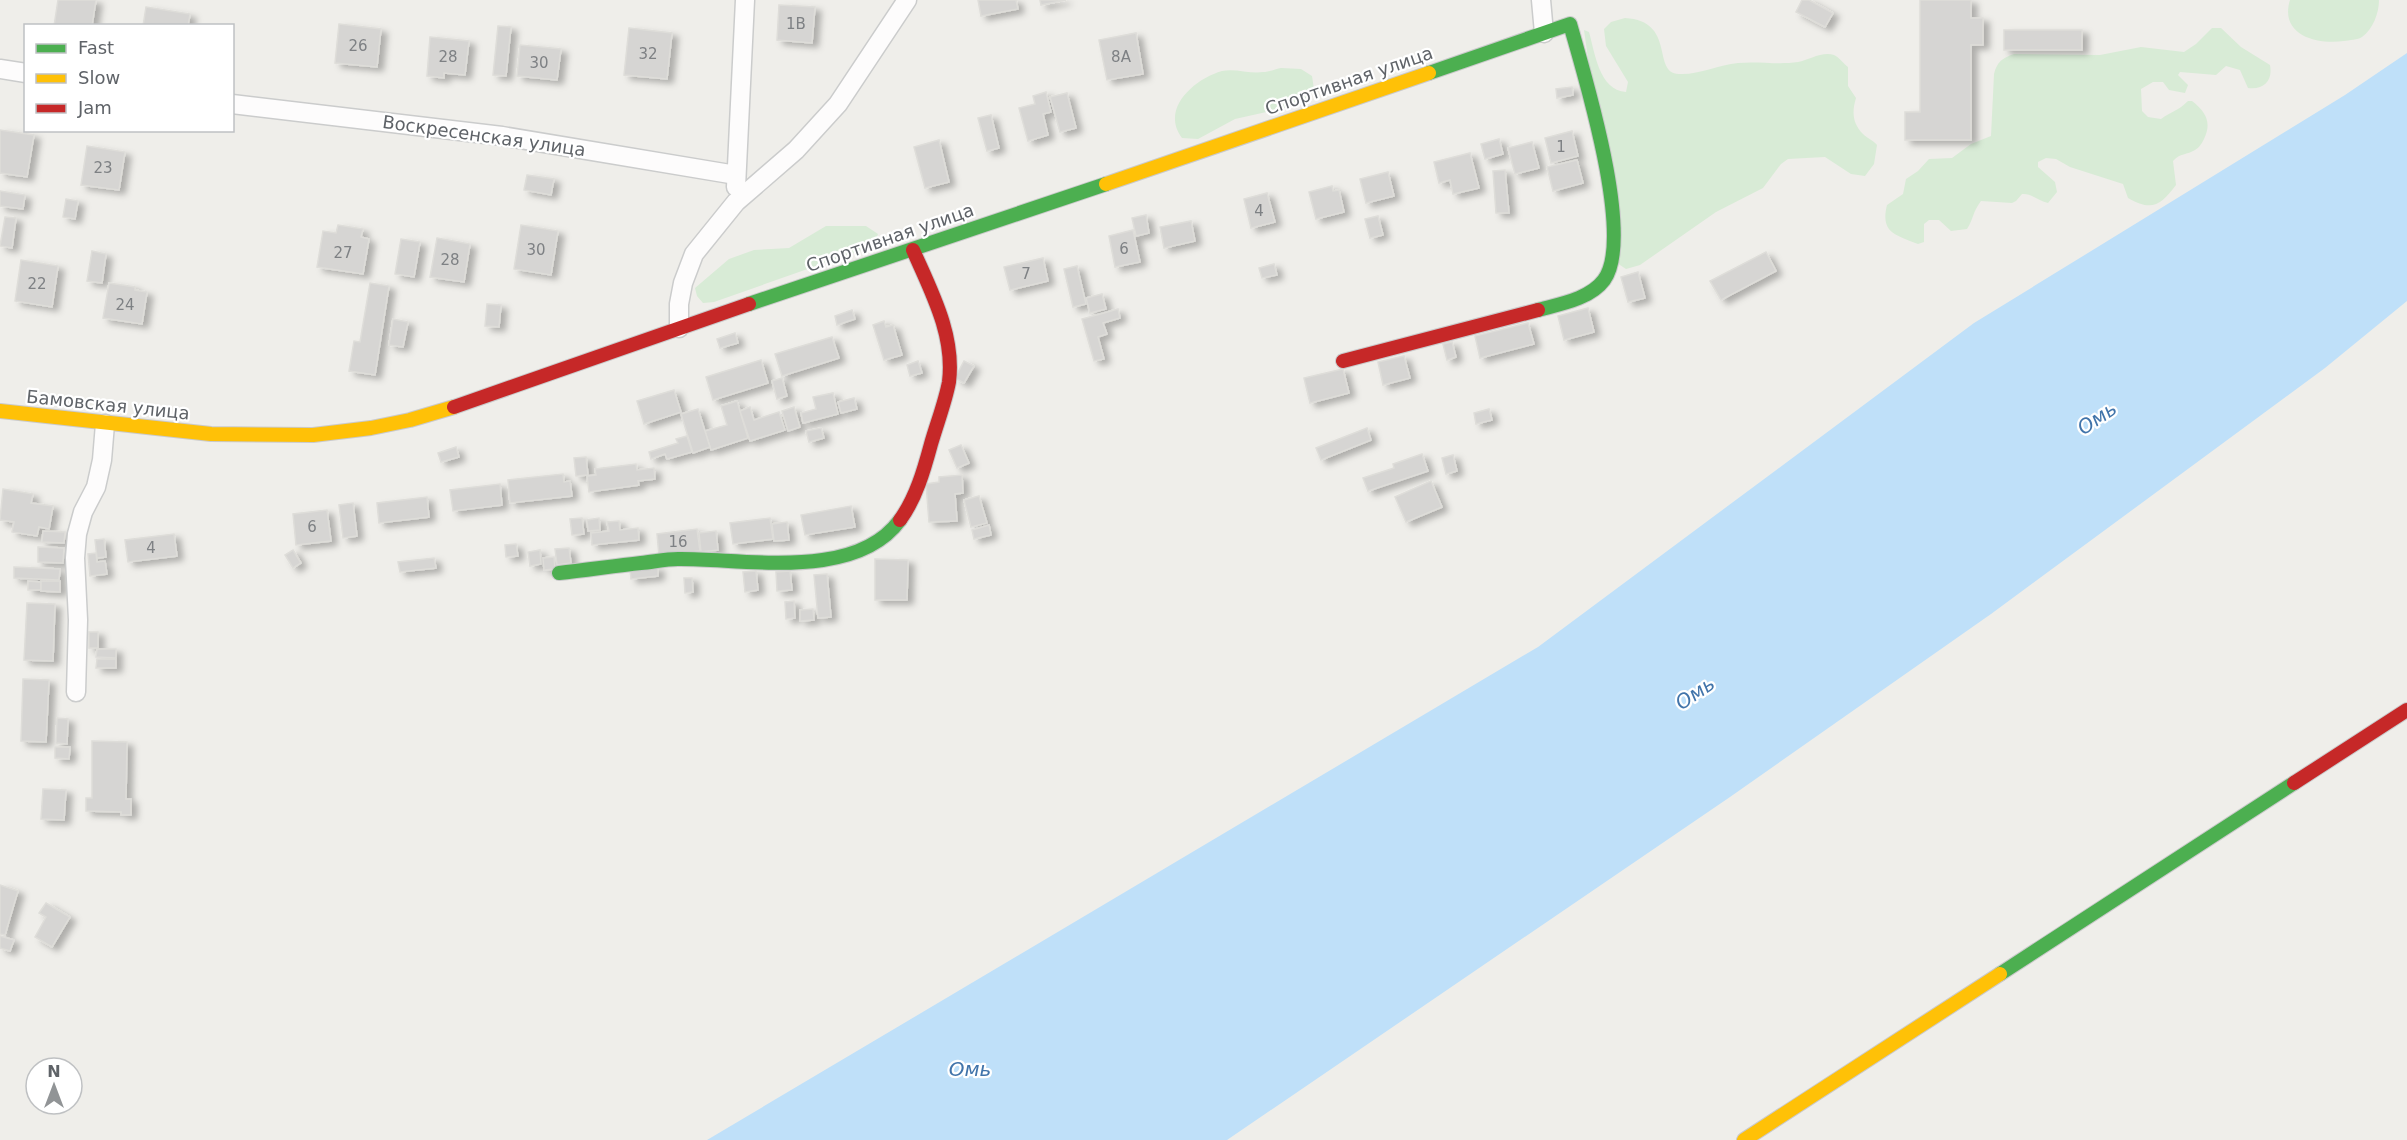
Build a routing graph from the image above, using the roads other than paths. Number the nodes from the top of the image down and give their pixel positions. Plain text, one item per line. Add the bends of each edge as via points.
1 (745, 0) edge
2 (907, 0) edge
3 (1541, 0) edge
4 (1544, 33) junction
5 (0, 69) edge
6 (24, 73) edge
7 (234, 104) edge
8 (736, 175) junction
9 (736, 202) junction
10 (913, 249) junction
11 (679, 327) junction
12 (1343, 361) dead end
13 (0, 411) edge
14 (105, 424) junction
15 (211, 434) joint
16 (559, 573) dead end
17 (76, 692) dead end
18 (2407, 710) edge
19 (1744, 1140) edge

1 - 8 street
2 - 9 street via 838,104 796,150
3 - 4 street
4 - 10 street, Спортивная улица
4 - 12 street, Спортивная улица via 1570,24 1593,106 1614,219 1614,257 1609,273 1589,294 1561,304
5 - 6 street
7 - 8 street, Воскресенская улица via 502,136
8 - 9 street
9 - 11 street via 694,254 682,283
10 - 11 street, Спортивная улица
10 - 16 street via 948,340 949,380 925,466 912,499 889,534 856,554 835,558 683,558
11 - 15 street, Спортивная улица via 410,420 313,435
13 - 14 street, Бамовская улица
14 - 15 street, Бамовская улица
14 - 17 street via 96,487 77,534
18 - 19 street

